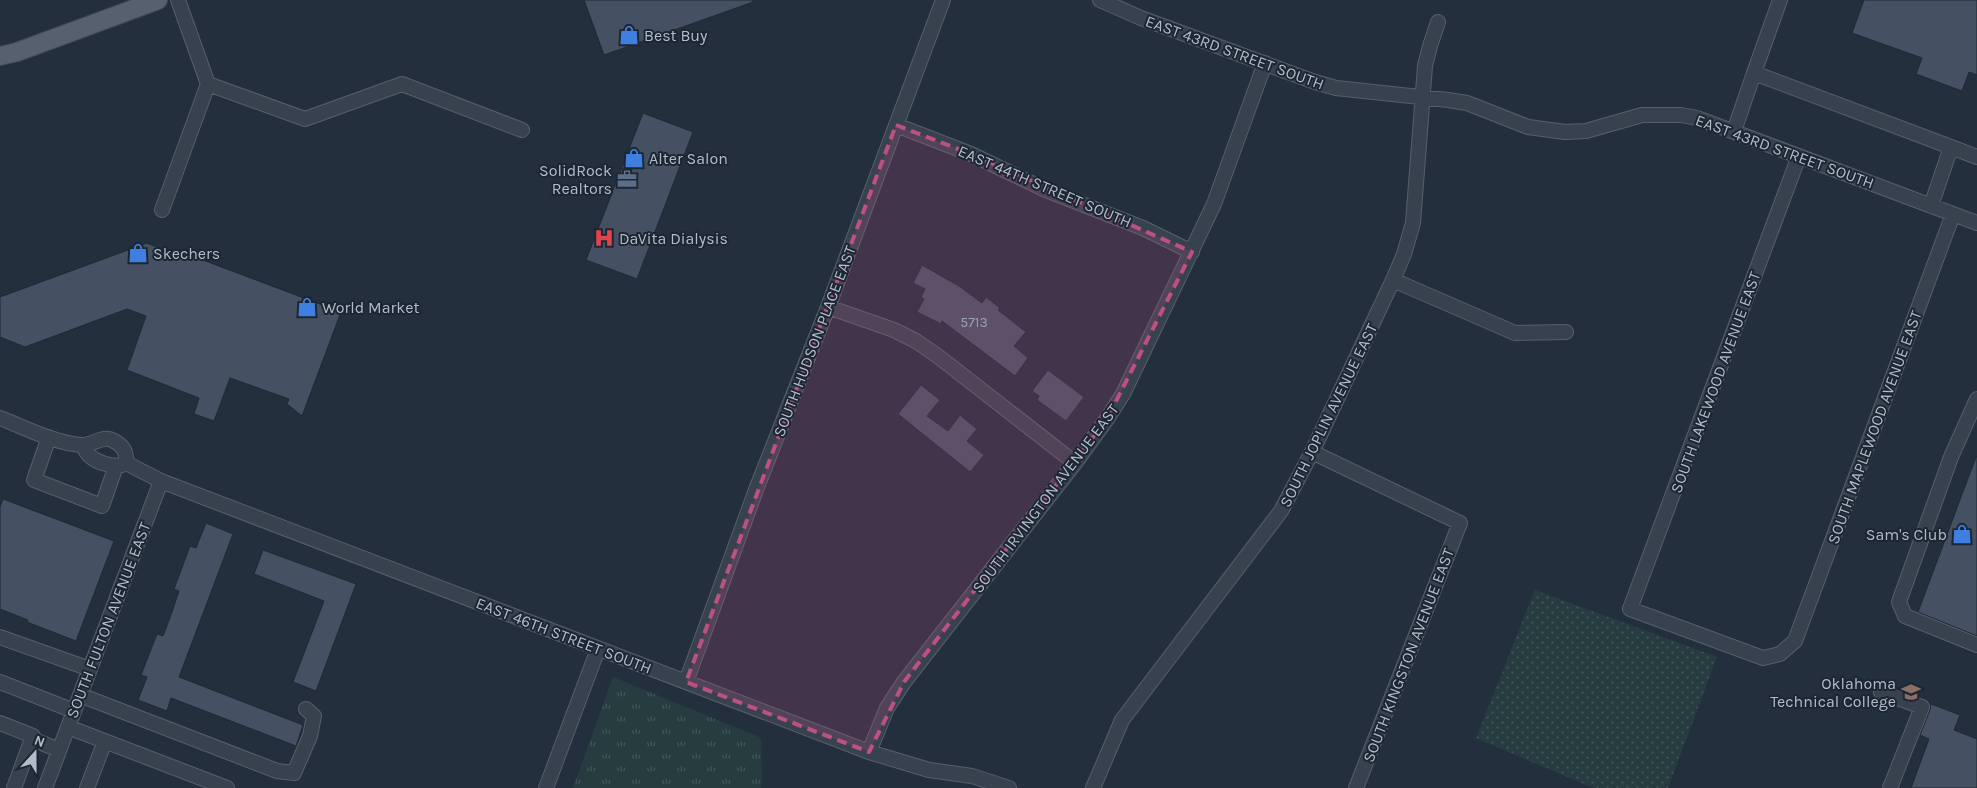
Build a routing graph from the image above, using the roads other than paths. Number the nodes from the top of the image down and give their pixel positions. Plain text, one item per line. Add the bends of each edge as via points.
1 (158, 0) edge
2 (178, 0) edge
3 (943, 0) edge
4 (1100, 0) edge
5 (1780, 0) edge
6 (1438, 22) dead end
7 (0, 56) edge
8 (1265, 64) junction
9 (1754, 72) junction
10 (208, 84) junction
11 (1423, 97) junction
12 (896, 126) junction
13 (522, 130) dead end
14 (1734, 131) junction
15 (1951, 147) junction
16 (1800, 156) junction
17 (1977, 157) edge
18 (1931, 206) junction
19 (162, 210) dead end
20 (1953, 214) junction
21 (1977, 223) edge
22 (1192, 252) junction
23 (1393, 280) junction
24 (828, 307) junction
25 (1566, 332) dead end
26 (1977, 399) edge
27 (0, 418) edge
28 (49, 437) junction
29 (83, 446) junction
30 (1312, 452) junction
31 (1075, 463) junction
32 (121, 464) junction
33 (160, 481) junction
34 (0, 637) edge
35 (1794, 641) joint
36 (1977, 646) edge
37 (598, 649) junction
38 (90, 669) junction
39 (0, 682) edge
40 (686, 682) junction
41 (1881, 692) dead end
42 (80, 695) junction
43 (306, 708) dead end
44 (74, 711) junction
45 (0, 723) edge
46 (68, 727) junction
47 (32, 739) junction
48 (105, 741) junction
49 (59, 750) junction
50 (868, 752) junction
51 (990, 785) edge
52 (14, 788) edge
53 (44, 788) edge
54 (87, 788) edge
55 (227, 788) edge
56 (546, 788) edge
57 (1009, 788) edge
58 (1093, 788) edge
59 (1356, 788) edge
60 (1890, 788) edge

1 - 7 main road
2 - 10 street
3 - 12 street, SOUTH HUDSON PLACE EAST
4 - 8 street, EAST 43RD STREET SOUTH
5 - 9 street
6 - 11 street, SOUTH JOPLIN AVENUE EAST via 1425,66
8 - 11 street, EAST 43RD STREET SOUTH via 1336,88
8 - 22 street, SOUTH IRVINGTON AVENUE EAST via 1214,204
9 - 14 street
9 - 15 street
10 - 13 street via 305,118 402,84
10 - 19 street
11 - 14 street, EAST 43RD STREET SOUTH via 1467,103 1544,130 1586,130 1642,116 1680,114
11 - 23 street, SOUTH JOPLIN AVENUE EAST via 1413,223
12 - 22 street, EAST 44TH STREET SOUTH via 971,154 1046,190 1143,228
12 - 24 street, SOUTH HUDSON PLACE EAST
14 - 16 street, EAST 43RD STREET SOUTH
15 - 17 street
15 - 18 street
16 - 18 street, EAST 43RD STREET SOUTH
16 - 35 street, SOUTH LAKEWOOD AVENUE EAST via 1630,609 1763,658 1780,654
18 - 20 street, EAST 43RD STREET SOUTH
20 - 21 street, EAST 43RD STREET SOUTH
20 - 35 street, SOUTH MAPLEWOOD AVENUE EAST
22 - 31 street, SOUTH IRVINGTON AVENUE EAST via 1123,394
23 - 25 street via 1514,332
23 - 30 street, SOUTH JOPLIN AVENUE EAST
24 - 31 street via 916,341
24 - 40 street, SOUTH HUDSON PLACE EAST via 757,487
26 - 36 street via 1951,457 1899,602 1905,616
27 - 28 street, EAST 46TH STREET SOUTH
28 - 29 street, EAST 46TH STREET SOUTH
28 - 32 street via 34,480 102,506
29 - 32 street, EAST 46TH STREET SOUTH via 89,456
29 - 32 street, EAST 46TH STREET SOUTH via 97,440 113,440 125,449
30 - 58 street, SOUTH JOPLIN AVENUE EAST via 1281,511 1122,720
30 - 59 street, SOUTH KINGSTON AVENUE EAST via 1460,522
31 - 50 street, SOUTH IRVINGTON AVENUE EAST via 904,682 886,708
32 - 33 street, EAST 46TH STREET SOUTH
33 - 37 street, EAST 46TH STREET SOUTH
33 - 38 street, SOUTH FULTON AVENUE EAST
34 - 38 street
37 - 40 street, EAST 46TH STREET SOUTH
37 - 56 street
38 - 42 street, SOUTH FULTON AVENUE EAST
39 - 44 street
40 - 50 street, EAST 46TH STREET SOUTH
41 - 60 street via 1922,707
42 - 43 street via 277,771 294,773 313,725 314,716
42 - 44 street, SOUTH FULTON AVENUE EAST
44 - 46 street, SOUTH FULTON AVENUE EAST
45 - 47 street via 33,736
46 - 48 street
46 - 49 street, SOUTH FULTON AVENUE EAST
47 - 49 street
47 - 52 street
48 - 54 street
48 - 55 street
49 - 53 street, SOUTH FULTON AVENUE EAST
50 - 51 street, EAST 46TH STREET SOUTH via 929,770 972,776
51 - 57 street, EAST 46TH STREET SOUTH

